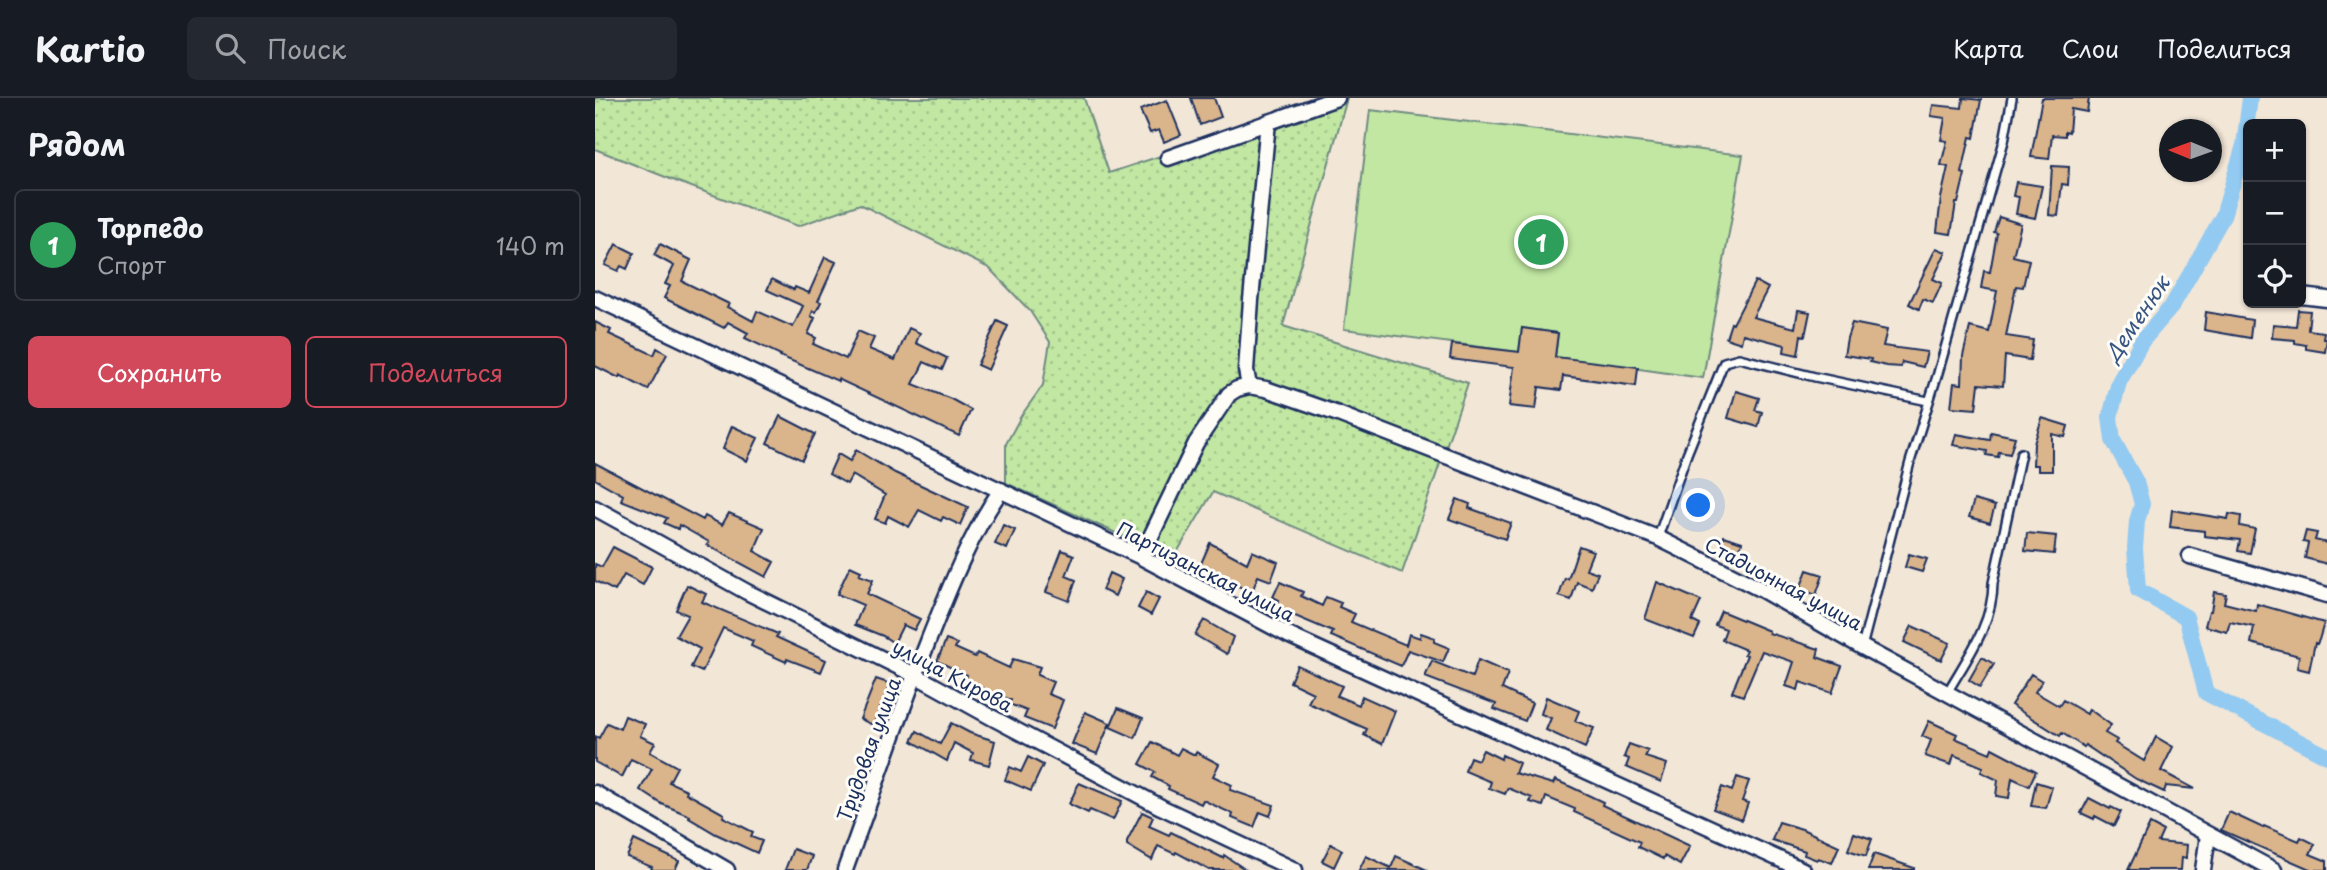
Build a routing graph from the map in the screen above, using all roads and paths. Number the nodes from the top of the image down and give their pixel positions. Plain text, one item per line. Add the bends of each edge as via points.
1 (1337, 98) edge
2 (2012, 98) edge
3 (1268, 122) junction
4 (1168, 158) dead end
5 (2306, 297) edge
6 (595, 298) edge
7 (2327, 299) edge
8 (1249, 386) junction
9 (1928, 401) junction
10 (2021, 453) dead end
11 (1001, 491) junction
12 (595, 508) edge
13 (1658, 538) junction
14 (2189, 556) dead end
15 (1141, 557) junction
16 (2327, 595) edge
17 (1861, 647) junction
18 (915, 675) junction
19 (1947, 693) junction
20 (595, 793) edge
21 (2208, 835) junction
22 (708, 866) edge
23 (727, 870) edge
24 (845, 870) edge
25 (1295, 870) edge
26 (1803, 870) edge
27 (2203, 870) edge
28 (2274, 870) edge

1 - 3 street
2 - 9 lane via 2004,141
3 - 4 street
3 - 8 street via 1251,300
5 - 7 street
6 - 11 street, Партизанская улица
8 - 13 street, Стадионная улица via 1338,414
8 - 15 street via 1229,394 1196,443
9 - 13 lane via 1739,358 1724,362
9 - 17 lane
10 - 19 lane via 1993,601 1980,638
11 - 15 street, Партизанская улица
11 - 18 street, Трудовая улица via 946,596
12 - 18 street, улица Кирова via 747,592
13 - 17 street, Стадионная улица
14 - 16 street
15 - 26 street, Партизанская улица via 1290,636
17 - 19 street, Стадионная улица
18 - 24 street, Трудовая улица
18 - 25 street, улица Кирова via 1161,807
19 - 21 street, Стадионная улица
20 - 22 street via 671,835
21 - 27 street
21 - 28 street, Стадионная улица
22 - 23 street

